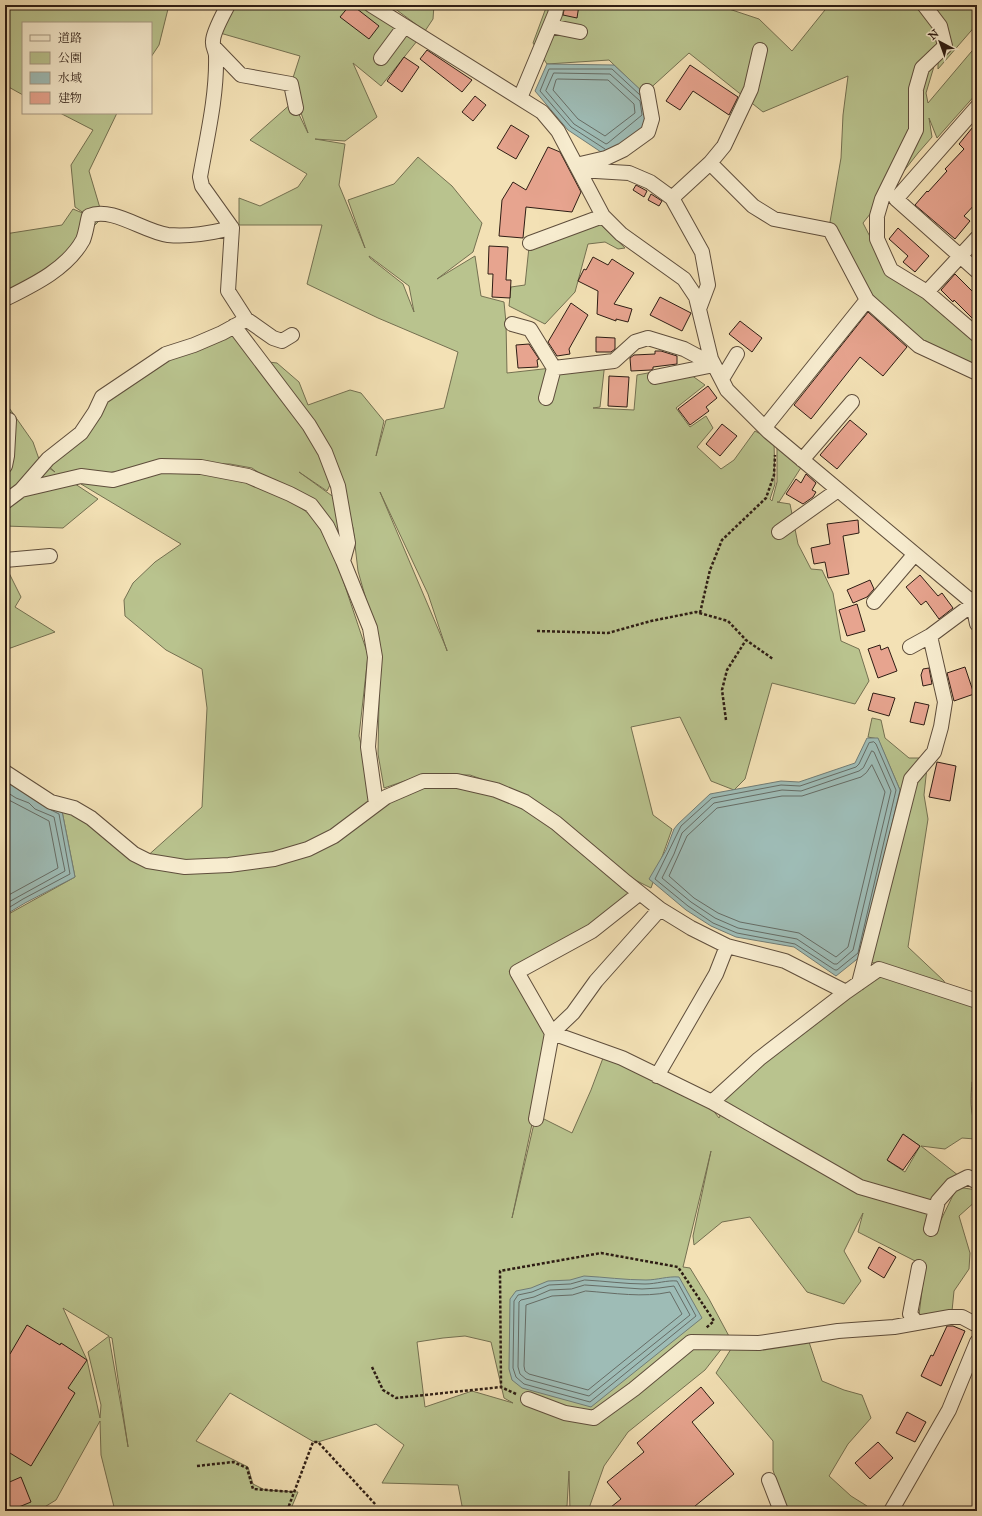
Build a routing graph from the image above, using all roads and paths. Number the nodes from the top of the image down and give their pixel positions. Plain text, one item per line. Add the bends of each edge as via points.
1 (228, 5) edge
2 (557, 5) edge
3 (924, 5) edge
4 (373, 6) edge
5 (550, 26) junction
6 (404, 27) junction
7 (580, 32) dead end
8 (214, 47) junction
9 (760, 50) dead end
10 (381, 58) dead end
11 (647, 91) dead end
12 (520, 98) junction
13 (977, 107) edge
14 (296, 108) dead end
15 (710, 163) junction
16 (578, 168) junction
17 (672, 198) junction
18 (603, 216) junction
19 (232, 228) junction
20 (977, 238) edge
21 (530, 243) dead end
22 (961, 257) junction
23 (977, 271) edge
24 (927, 292) junction
25 (5, 299) edge
26 (867, 300) junction
27 (699, 309) junction
28 (240, 323) junction
29 (512, 324) dead end
30 (292, 335) dead end
31 (977, 335) edge
32 (737, 354) dead end
33 (714, 364) junction
34 (554, 368) junction
35 (977, 373) edge
36 (655, 377) dead end
37 (722, 380) junction
38 (546, 398) dead end
39 (852, 402) dead end
40 (9, 420) dead end
41 (765, 428) junction
42 (775, 437) junction
43 (802, 460) junction
44 (5, 466) edge
45 (21, 490) junction
46 (838, 490) junction
47 (5, 502) edge
48 (779, 532) dead end
49 (914, 555) junction
50 (50, 556) dead end
51 (5, 560) edge
52 (343, 561) junction
53 (874, 602) dead end
54 (976, 602) edge
55 (700, 613) junction
56 (977, 624) edge
57 (537, 632) dead end
58 (930, 636) junction
59 (746, 640) junction
60 (910, 647) dead end
61 (773, 659) dead end
62 (726, 720) dead end
63 (5, 772) edge
64 (376, 804) junction
65 (640, 893) junction
66 (660, 909) junction
67 (727, 946) junction
68 (859, 983) junction
69 (846, 992) junction
70 (977, 1001) edge
71 (552, 1033) junction
72 (657, 1076) junction
73 (712, 1102) junction
74 (536, 1119) dead end
75 (977, 1182) edge
76 (936, 1209) junction
77 (931, 1229) dead end
78 (919, 1267) dead end
79 (917, 1323) junction
80 (977, 1325) edge
81 (691, 1342) junction
82 (977, 1342) edge
83 (372, 1367) dead end
84 (501, 1387) junction
85 (528, 1399) joint
86 (197, 1466) dead end
87 (769, 1480) dead end
88 (294, 1492) junction
89 (376, 1505) dead end
90 (287, 1511) edge
91 (781, 1511) edge
92 (891, 1511) edge

1 - 8 street via 212,42
2 - 5 street
3 - 24 street via 940,26 945,46 922,68 916,89 916,130 882,199 877,216 877,239 891,270
4 - 6 street
5 - 7 street
5 - 12 street
6 - 10 street
6 - 12 street
8 - 14 street via 241,75 291,84
8 - 19 street via 214,87 200,177 202,186
9 - 15 street via 752,89 724,146
11 - 16 street via 652,119 648,132 623,150
12 - 16 street via 542,112 558,131
13 - 22 street via 896,199
15 - 17 street
15 - 26 street via 753,206 774,219 830,230
16 - 17 street via 629,174 650,182
16 - 18 street
17 - 27 street via 702,252 708,285
18 - 21 street
18 - 27 street via 621,234 684,279 696,296
19 - 25 street via 192,235 166,235 117,216 94,214 88,216 83,239 64,262 41,280
19 - 28 street via 228,291
20 - 22 street
22 - 23 street
22 - 24 street
24 - 31 street
26 - 35 street via 919,346
26 - 41 street
27 - 33 street
28 - 30 street via 282,341
28 - 45 street via 194,345 166,354 102,396 81,433 48,458
28 - 52 street via 325,452 338,486 348,543
29 - 34 street via 530,329
32 - 37 street
33 - 34 street via 684,349 648,338 635,342 614,361
33 - 36 street
33 - 37 street
34 - 38 street
37 - 41 street via 727,390
39 - 43 street
40 - 44 street
41 - 42 street
42 - 43 street
42 - 55 path via 774,476 766,498 722,540 710,570
43 - 46 street
45 - 47 street
45 - 52 street via 81,476 113,480 160,466 201,467 248,476 310,505 327,526
46 - 48 street
46 - 49 street
49 - 53 street
49 - 54 street
50 - 51 street
52 - 64 street via 370,628 374,657 368,747
54 - 56 street
54 - 58 street
55 - 57 path via 652,621 608,633
55 - 59 path via 728,621
58 - 60 street
58 - 68 street via 945,702 941,727 934,752 911,778
59 - 61 path
59 - 62 path via 727,670 722,690
63 - 64 street via 52,802 74,808 91,818 134,854 148,861 185,867 274,859 308,849 334,836
64 - 65 street via 423,780 457,781 496,790 525,802 556,823
65 - 66 street
65 - 71 street via 592,930 517,972
66 - 67 street via 690,928
66 - 71 street via 596,981 573,1013
67 - 69 street via 785,961
67 - 72 street via 716,974
68 - 69 street
68 - 70 street via 879,969
69 - 73 street via 759,1059
71 - 72 street via 622,1058
71 - 74 street
72 - 73 street
73 - 76 street via 860,1187
75 - 76 street via 968,1177 952,1185 938,1201
76 - 77 street
78 - 79 street via 910,1314
79 - 80 street via 962,1317
79 - 81 street via 759,1343
81 - 84 path via 714,1321 678,1267 601,1253 500,1271
81 - 85 street via 594,1418 565,1413
82 - 92 street via 949,1410
83 - 84 path via 383,1390 396,1398
84 - 85 path
86 - 88 path via 233,1462 247,1468 253,1489
87 - 91 street
88 - 89 path via 314,1442 318,1442
88 - 90 path

